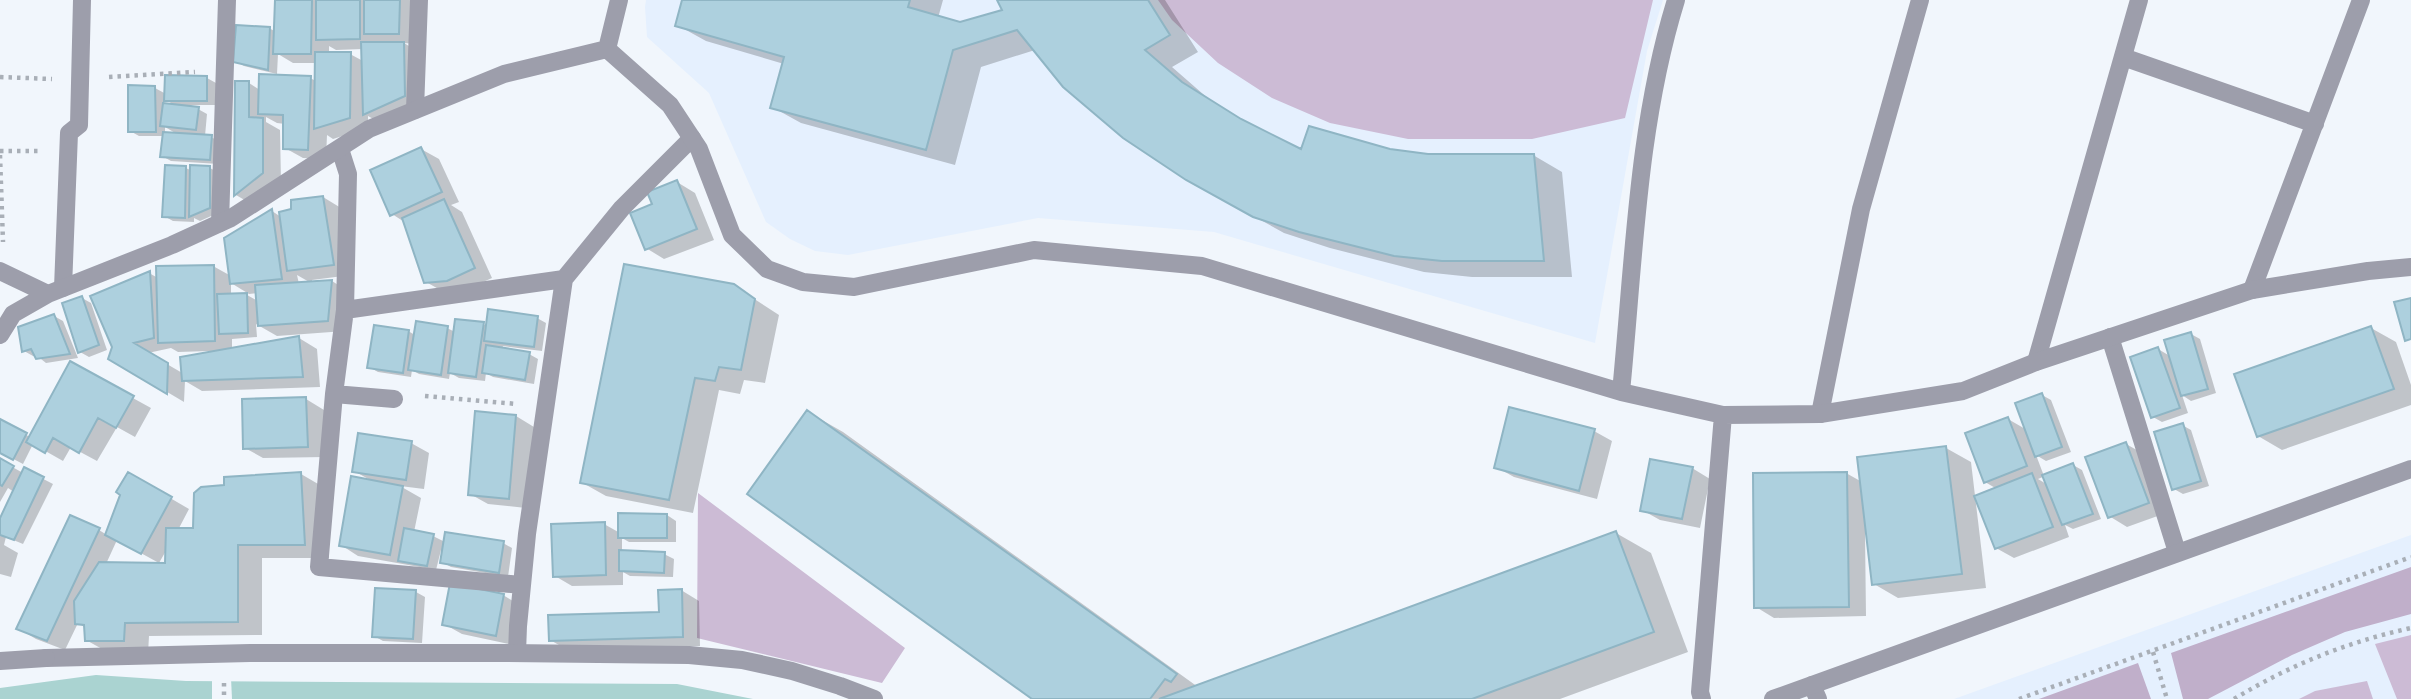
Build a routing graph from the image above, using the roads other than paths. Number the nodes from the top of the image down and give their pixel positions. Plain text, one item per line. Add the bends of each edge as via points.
1 (82, 0) edge
2 (227, 0) edge
3 (419, 0) edge
4 (618, 0) edge
5 (1676, 0) edge
6 (1920, 0) edge
7 (2139, 0) edge
8 (2361, 0) edge
9 (607, 49) junction
10 (2123, 57) junction
11 (415, 110) junction
12 (2315, 124) junction
13 (692, 138) junction
14 (340, 149) junction
15 (220, 223) junction
16 (2411, 267) edge
17 (2, 271) edge
18 (564, 279) junction
19 (2252, 290) junction
20 (56, 291) junction
21 (345, 310) junction
22 (0, 335) edge
23 (2110, 337) junction
24 (2036, 362) junction
25 (1621, 392) junction
26 (334, 394) junction
27 (394, 399) road end
28 (1820, 414) junction
29 (1723, 415) junction
30 (2411, 469) edge
31 (2177, 552) junction
32 (522, 585) junction
33 (517, 653) junction
34 (0, 661) edge
35 (1815, 692) edge
36 (874, 699) edge
37 (1702, 699) edge
38 (1773, 699) edge

1 - 20 street via 79,125 69,133
2 - 15 street
3 - 11 street
4 - 9 street
5 - 25 street via 1646,136
6 - 28 street via 1861,209
7 - 10 street
8 - 12 street
9 - 11 street via 504,74
9 - 13 street via 670,105
10 - 12 street
10 - 24 street
11 - 14 street via 369,129
12 - 19 street
13 - 18 street via 622,208
13 - 25 street via 732,236 767,269 803,282 853,287 1034,250 1202,266
14 - 15 street
14 - 21 street via 348,174
15 - 20 street
16 - 19 street
17 - 20 street
18 - 21 street
18 - 32 street
19 - 23 street
20 - 22 street via 13,314
21 - 26 street
23 - 24 street
23 - 31 street
24 - 28 street via 1963,391
25 - 29 street
26 - 27 street
26 - 32 street via 319,566
28 - 29 street
29 - 37 street
30 - 31 street
31 - 35 street
32 - 33 street
33 - 34 street via 204,653
33 - 36 street via 742,660 840,685
35 - 38 street

